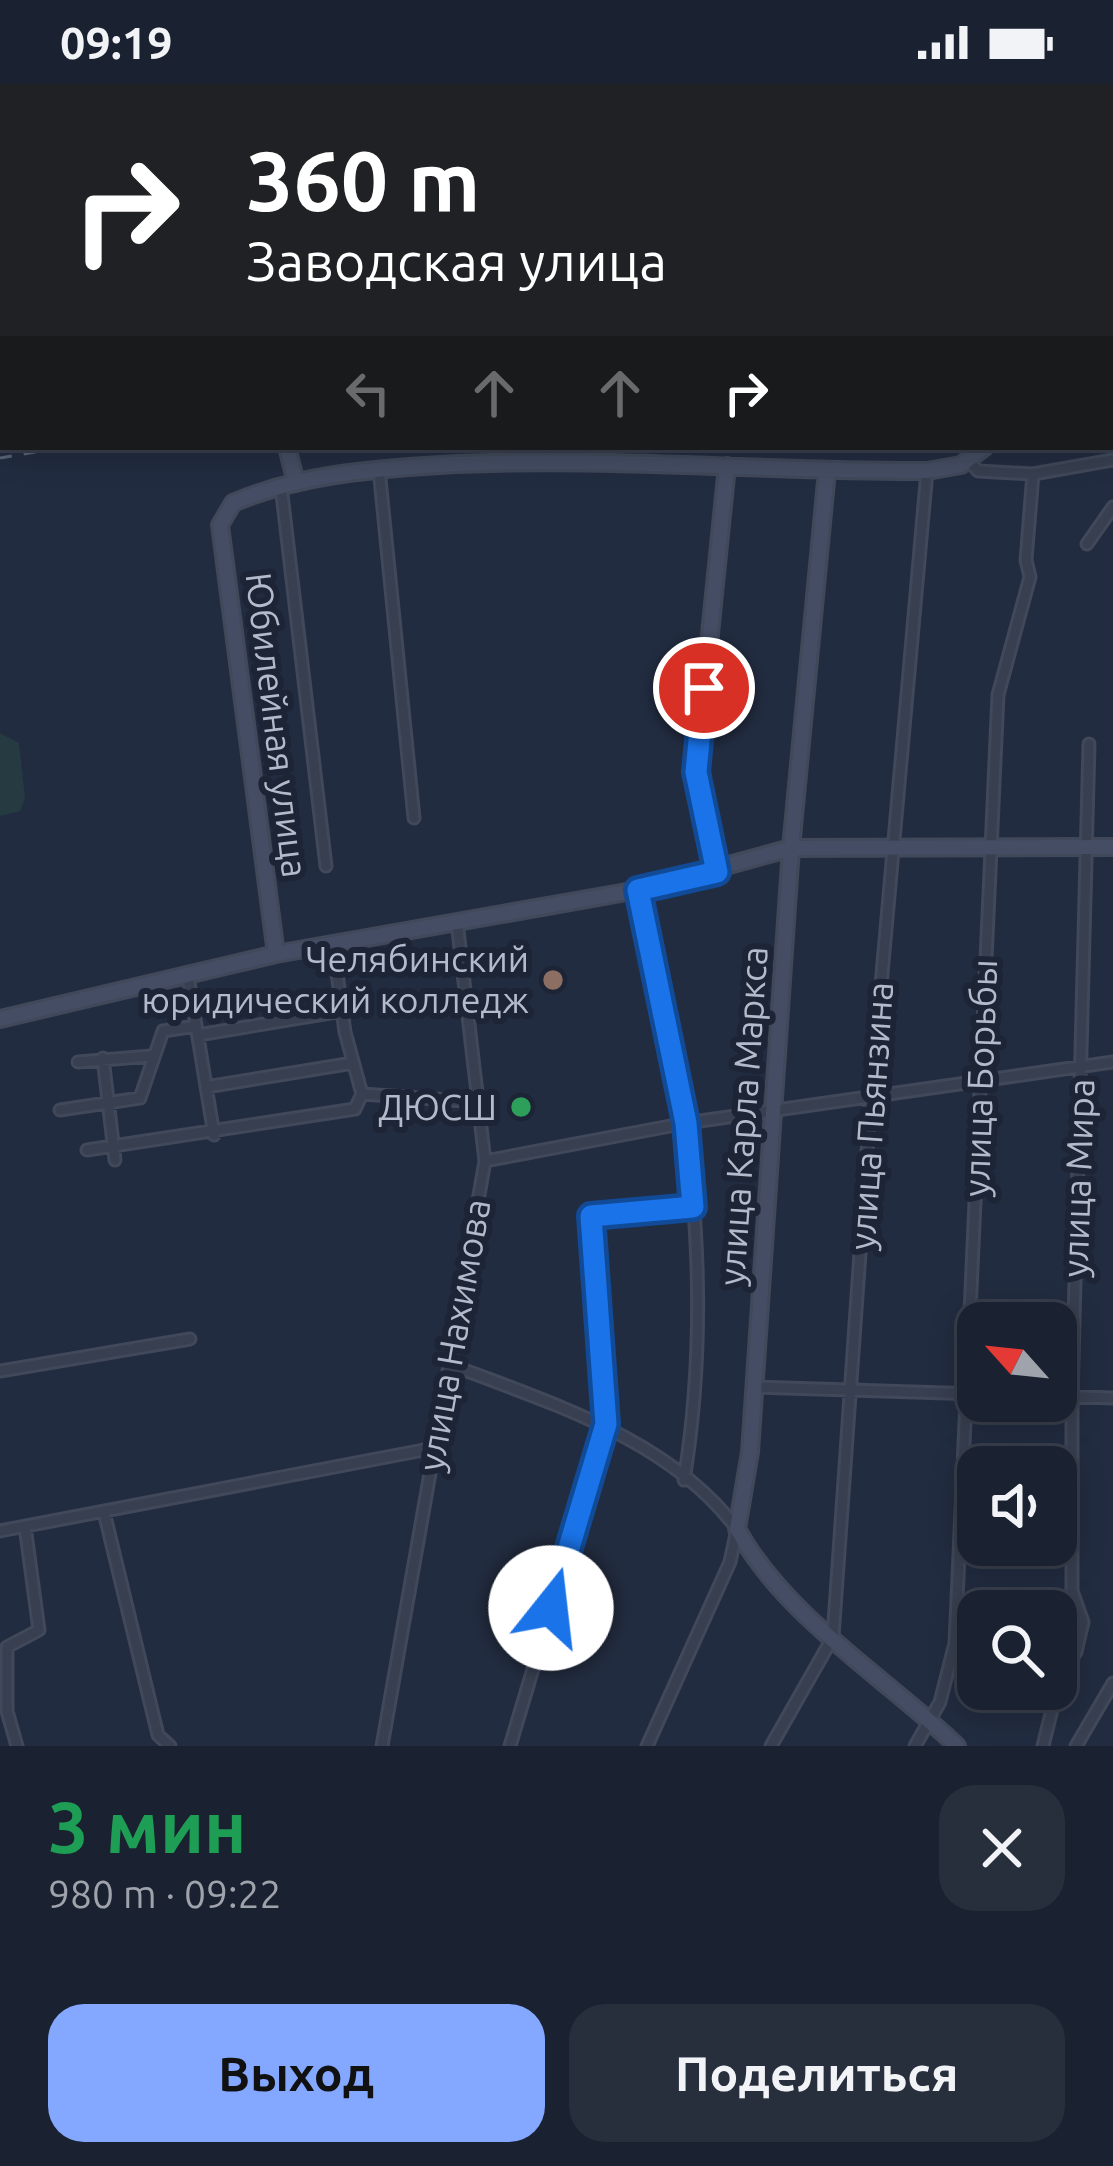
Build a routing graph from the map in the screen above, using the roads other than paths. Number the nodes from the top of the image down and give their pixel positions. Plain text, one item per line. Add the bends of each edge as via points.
1 (286, 450) edge
2 (982, 450) edge
3 (1113, 460) edge
4 (969, 461) junction
5 (727, 466) junction
6 (379, 469) junction
7 (826, 471) junction
8 (928, 471) junction
9 (1033, 474) junction
10 (288, 485) junction
11 (1113, 507) edge
12 (1087, 544) dead end
13 (1089, 744) dead end
14 (414, 818) dead end
15 (791, 848) junction
16 (990, 848) junction
17 (1086, 848) junction
18 (1113, 848) edge
19 (892, 849) junction
20 (326, 866) dead end
21 (717, 872) junction
22 (638, 890) junction
23 (457, 922) junction
24 (333, 944) junction
25 (276, 954) junction
26 (188, 976) junction
27 (342, 1011) junction
28 (0, 1019) edge
29 (197, 1030) junction
30 (151, 1056) junction
31 (103, 1058) junction
32 (78, 1062) dead end
33 (1113, 1062) edge
34 (353, 1064) junction
35 (1082, 1066) junction
36 (980, 1082) junction
37 (206, 1088) junction
38 (362, 1094) junction
39 (871, 1097) junction
40 (478, 1102) junction
41 (108, 1103) junction
42 (60, 1110) dead end
43 (776, 1110) junction
44 (686, 1123) junction
45 (214, 1135) junction
46 (112, 1147) junction
47 (88, 1150) dead end
48 (115, 1160) dead end
49 (484, 1161) junction
50 (693, 1207) junction
51 (974, 1302) edge
52 (1075, 1302) edge
53 (190, 1339) dead end
54 (449, 1364) junction
55 (0, 1371) edge
56 (753, 1387) junction
57 (851, 1391) junction
58 (957, 1394) edge
59 (1077, 1397) edge
60 (1113, 1398) edge
61 (970, 1422) edge
62 (1072, 1422) edge
63 (606, 1424) junction
64 (434, 1448) junction
65 (684, 1480) junction
66 (104, 1512) junction
67 (26, 1526) junction
68 (737, 1528) junction
69 (0, 1531) edge
70 (758, 1558) junction
71 (730, 1562) junction
72 (833, 1637) junction
73 (1113, 1683) edge
74 (932, 1722) junction
75 (17, 1746) edge
76 (170, 1746) edge
77 (382, 1746) edge
78 (510, 1746) edge
79 (647, 1746) edge
80 (771, 1746) edge
81 (915, 1746) edge
82 (957, 1746) edge
83 (1043, 1746) edge
84 (1076, 1746) edge

1 - 10 main road
2 - 4 main road
3 - 9 street
4 - 8 main road
4 - 9 street via 978,471
5 - 6 main road via 505,461
5 - 7 main road
5 - 21 main road via 696,772
6 - 10 main road
6 - 14 street
7 - 8 main road
7 - 15 main road, улица Карла Маркса
8 - 19 street, улица Пьянзина
9 - 16 street, улица Борьбы via 1030,577 998,695
10 - 20 street
10 - 25 main road, Юбилейная улица via 230,506 220,525
11 - 12 street
13 - 17 street, улица Мира
15 - 19 main road
15 - 21 main road
15 - 43 main road, улица Карла Маркса
16 - 17 main road
16 - 19 main road
16 - 36 street, улица Борьбы
17 - 18 main road
17 - 35 street, улица Мира
19 - 39 street, улица Пьянзина
21 - 22 main road
22 - 23 main road
22 - 44 street
23 - 24 main road
23 - 40 street, улица Нахимова
24 - 25 main road
24 - 27 street
25 - 26 main road
26 - 28 main road
26 - 29 street
27 - 29 street
27 - 34 street
29 - 30 street via 163,1030
29 - 37 street
30 - 31 street
30 - 41 street via 140,1098
31 - 32 street
31 - 41 street
33 - 35 street
34 - 37 street
34 - 38 street
35 - 36 street
35 - 52 street, улица Мира
36 - 39 street
36 - 51 street, улица Борьбы
37 - 45 street
38 - 40 street
38 - 45 street via 355,1109
39 - 43 street
39 - 57 street, улица Пьянзина
40 - 49 street, улица Нахимова
41 - 42 street
41 - 46 street
43 - 44 street
43 - 56 main road, улица Карла Маркса
44 - 49 street
44 - 50 street
45 - 46 street
46 - 47 street
46 - 48 street
49 - 54 street, улица Нахимова
50 - 63 street via 591,1216
50 - 65 street via 699,1387
53 - 55 street
54 - 63 street
54 - 64 street, улица Нахимова
56 - 57 street
56 - 68 main road, улица Карла Маркса
57 - 58 street
57 - 72 street, улица Пьянзина
59 - 60 street
61 - 74 street, улица Борьбы via 955,1643
62 - 83 street, улица Мира via 1072,1591 1083,1622
63 - 65 street
63 - 78 street
64 - 66 street
64 - 77 street, улица Нахимова
65 - 68 street
66 - 67 street
66 - 76 street via 158,1735
67 - 69 street
67 - 75 street via 39,1630 7,1648
68 - 70 main road
68 - 71 street, улица Карла Маркса
70 - 71 street
70 - 72 main road
71 - 79 street, улица Карла Маркса
72 - 74 main road
72 - 80 street, улица Пьянзина
73 - 84 street
74 - 81 street, улица Борьбы
74 - 82 main road

